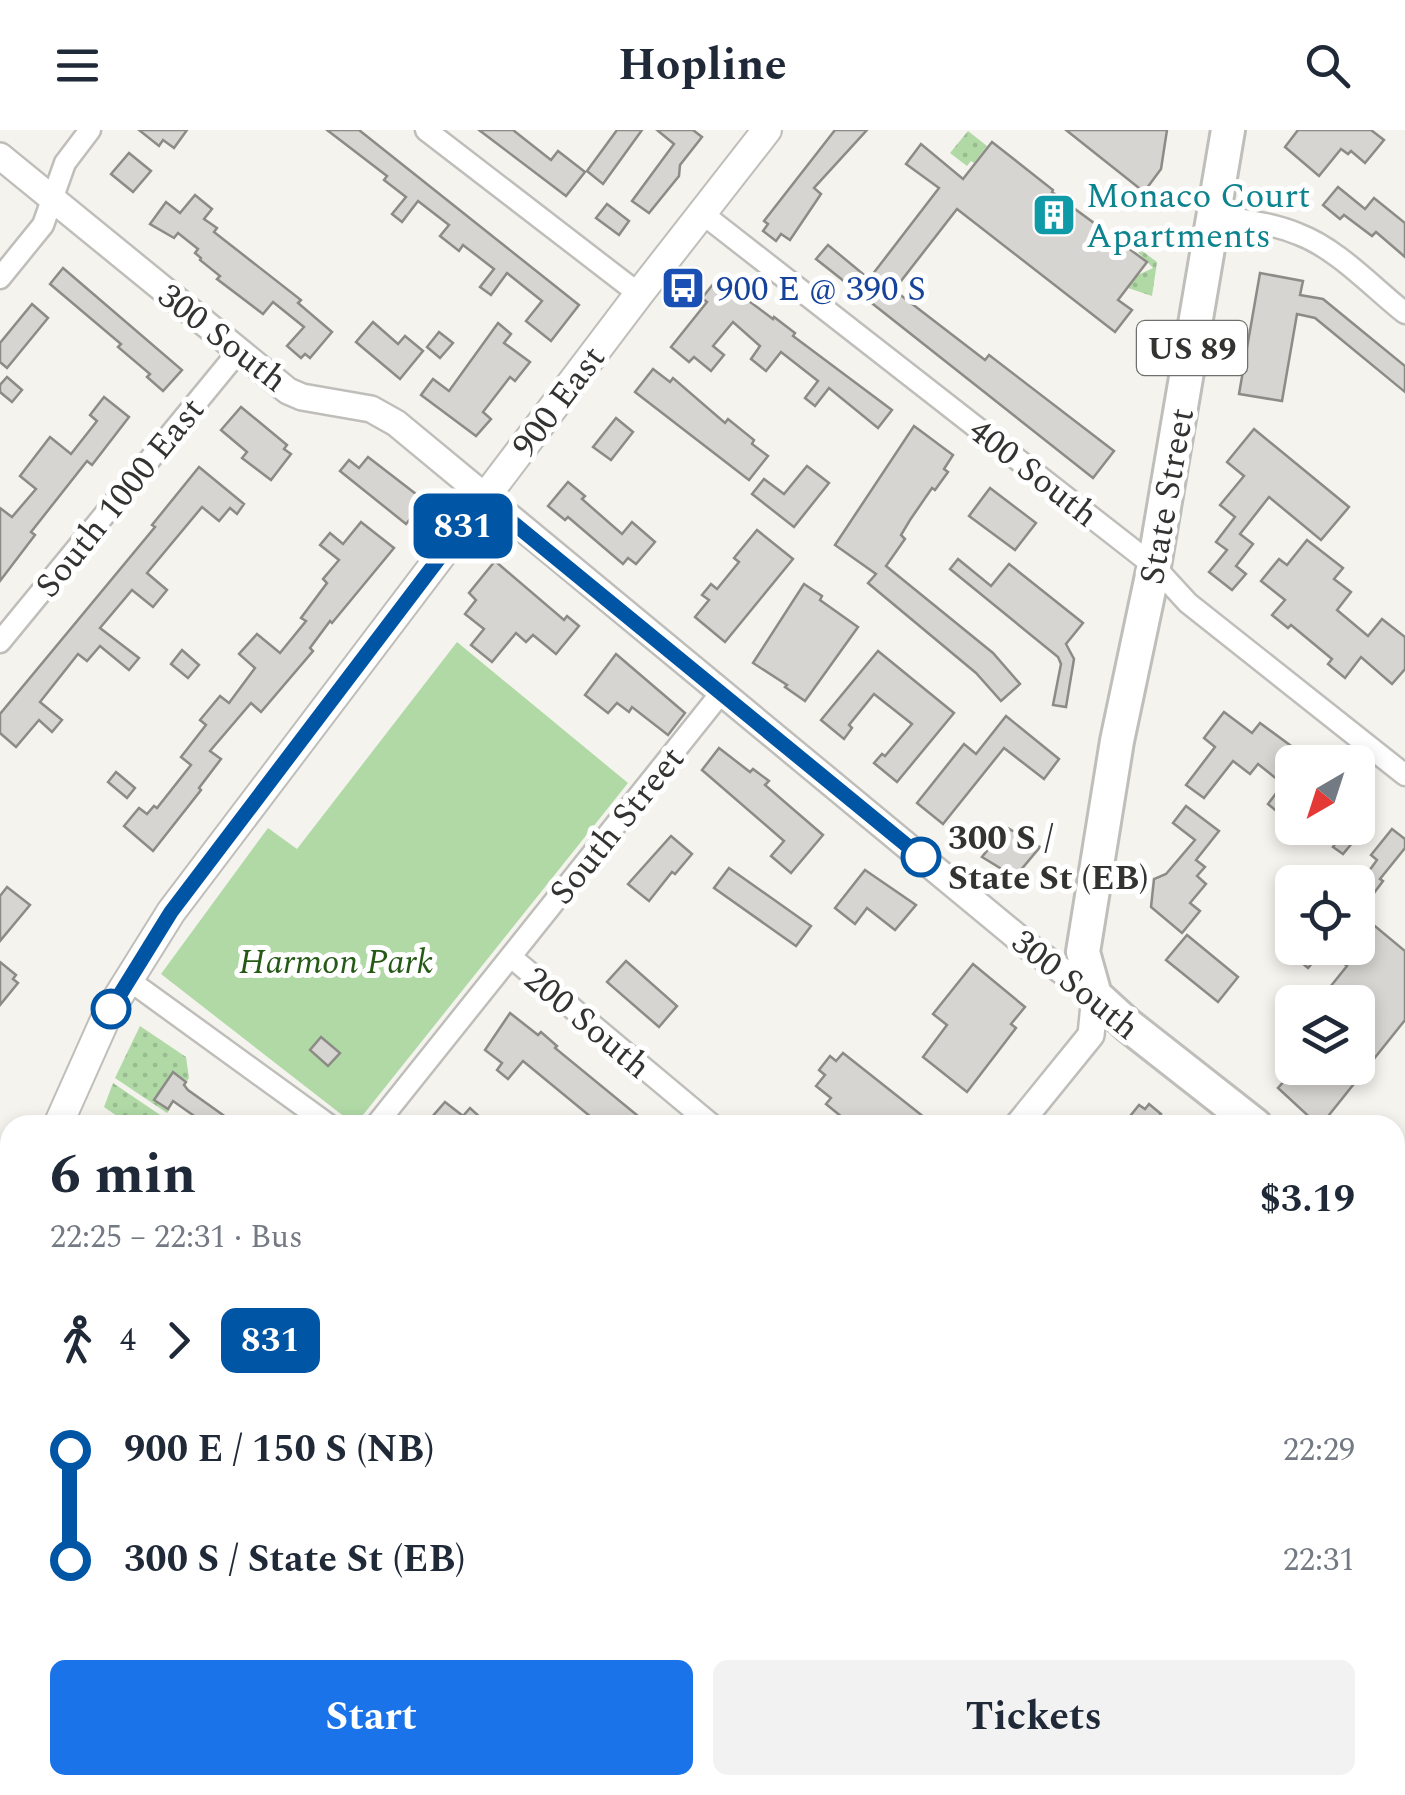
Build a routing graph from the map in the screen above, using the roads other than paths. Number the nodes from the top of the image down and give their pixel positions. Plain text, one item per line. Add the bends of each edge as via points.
1 (90, 130) edge
2 (426, 130) edge
3 (1228, 130) edge
4 (763, 131) edge
5 (0, 156) edge
6 (53, 199) junction
7 (702, 214) junction
8 (1214, 215) junction
9 (0, 278) edge
10 (638, 294) junction
11 (1405, 313) edge
12 (238, 352) junction
13 (484, 499) junction
14 (1154, 566) junction
15 (0, 642) edge
16 (721, 694) junction
17 (1405, 775) edge
18 (510, 957) junction
19 (130, 980) junction
20 (1096, 995) junction
21 (62, 1115) edge
22 (315, 1115) edge
23 (384, 1115) edge
24 (696, 1115) edge
25 (1026, 1115) edge
26 (1242, 1115) edge

1 - 6 street via 65,162
2 - 10 street
3 - 8 main road, State Street / US 89
4 - 7 main road, 900 East
5 - 6 street, 300 South
6 - 9 street via 43,225
6 - 12 street, 300 South
7 - 10 main road, 900 East
7 - 14 street, 400 South
8 - 11 street via 1301,234
8 - 14 main road, State Street / US 89
10 - 13 main road, 900 East
12 - 13 street, 300 South via 288,391 371,409 396,423
12 - 15 street, South 1000 East
13 - 16 street, 300 South
13 - 19 main road, 900 East via 171,912
14 - 17 street, 400 South via 1188,604
14 - 20 main road, State Street / US 89 via 1117,741 1084,952
16 - 18 street, South Street
16 - 20 street, 300 South
18 - 23 street, South Street
18 - 24 street, 200 South
19 - 21 main road, 900 East
19 - 22 street
20 - 25 street via 1090,1034
20 - 26 main road, 300 South

